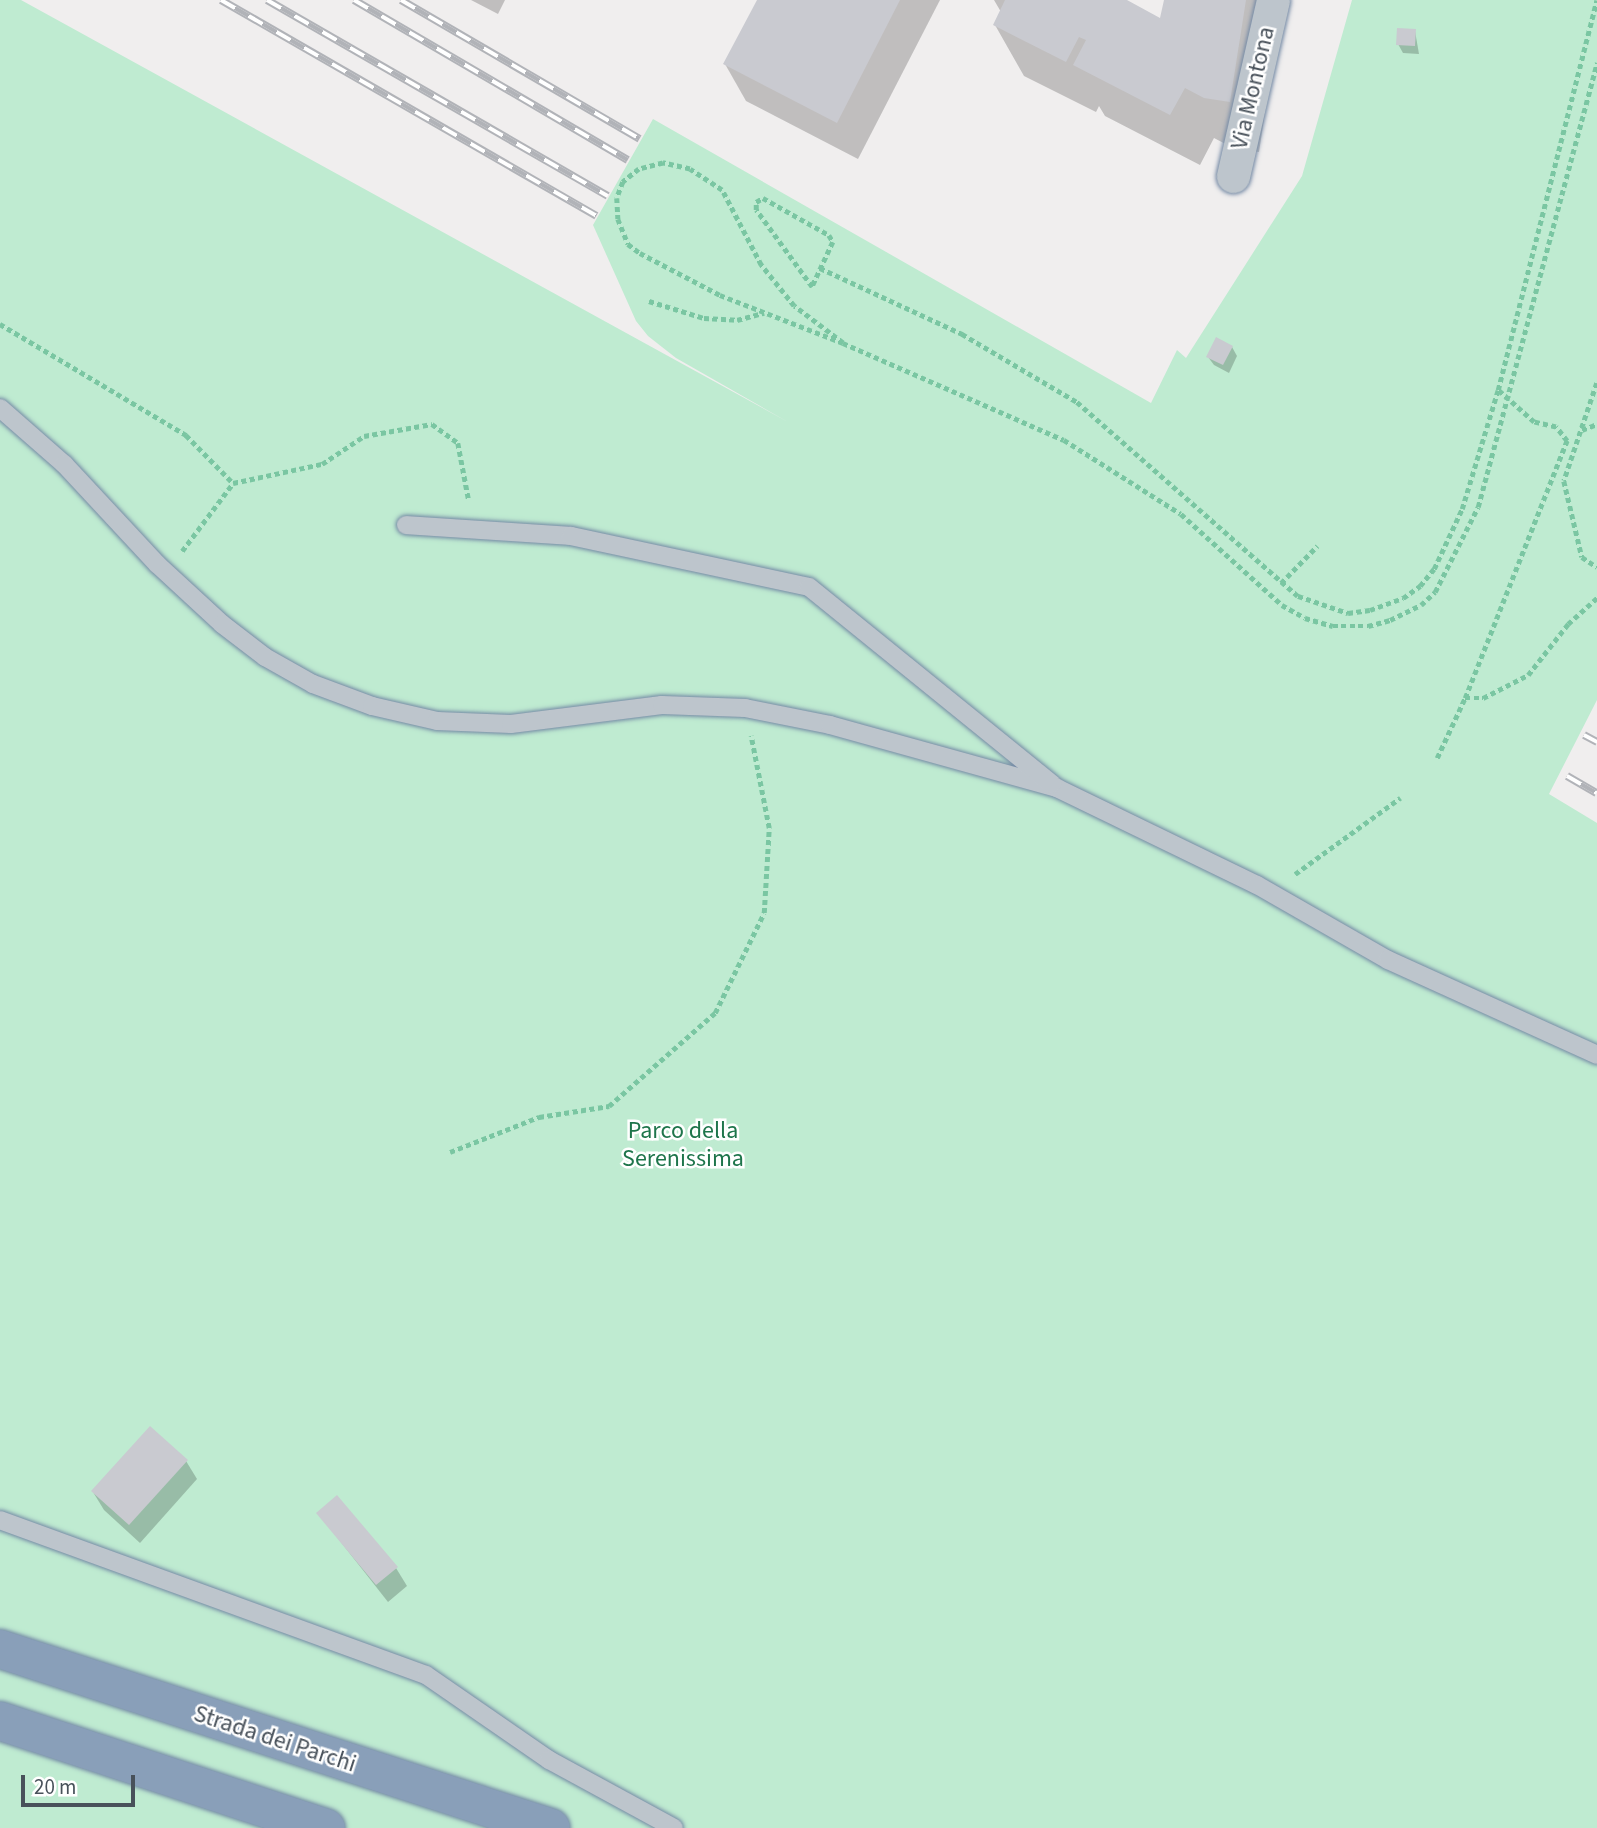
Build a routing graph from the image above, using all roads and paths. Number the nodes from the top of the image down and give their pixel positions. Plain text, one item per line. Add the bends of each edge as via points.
1 (1273, 0) edge
2 (1597, 0) edge
3 (1597, 63) edge
4 (1233, 176) dead end
5 (820, 268) junction
6 (649, 302) dead end
7 (766, 313) junction
8 (0, 324) edge
9 (843, 343) junction
10 (1597, 383) edge
11 (1498, 390) junction
12 (1509, 400) junction
13 (0, 408) edge
14 (1597, 424) edge
15 (1581, 430) junction
16 (233, 482) junction
17 (406, 525) dead end
18 (475, 529) junction
19 (1317, 546) dead end
20 (1597, 567) edge
21 (166, 573) junction
22 (1281, 583) junction
23 (1597, 598) edge
24 (1465, 698) junction
25 (746, 708) junction
26 (1437, 758) dead end
27 (1057, 789) junction
28 (1399, 798) dead end
29 (1257, 885) junction
30 (1597, 1055) edge
31 (450, 1152) dead end
32 (0, 1520) edge
33 (0, 1649) edge
34 (0, 1721) edge
35 (326, 1828) edge
36 (551, 1828) edge
37 (674, 1828) edge

1 - 4 street, Via Montona
2 - 11 path
3 - 12 path
5 - 5 path via 812,287 756,210 756,202 762,198 829,234 833,242
5 - 22 path via 962,334 1077,402
6 - 7 path via 704,318 737,320
7 - 9 path
7 - 9 path via 720,295 628,244 617,207 623,182 639,169 663,163 690,169 722,190 761,265 794,306
8 - 16 path via 186,435
9 - 12 path via 1092,456 1181,514 1282,605 1333,626 1368,626 1390,620 1421,605 1435,592 1478,507
10 - 15 path
11 - 12 path
11 - 22 path via 1462,509 1434,569 1420,586 1403,598 1348,613 1320,606
12 - 24 path via 1534,422 1556,427 1567,441
13 - 21 lane via 64,464
14 - 15 path
15 - 20 path via 1564,481 1582,557
16 - 18 path via 321,464 363,436 432,425 458,443
16 - 21 path
17 - 18 lane
18 - 27 lane via 570,536 808,587
19 - 22 path
21 - 25 lane via 265,657 313,684 372,706 437,721 511,724 663,705
23 - 24 path via 1568,624 1528,675 1483,698
24 - 26 path
25 - 27 lane via 830,725
25 - 31 path via 769,828 764,913 715,1013 609,1106 539,1117
27 - 29 lane
28 - 29 path via 1296,874
29 - 30 lane via 1388,960
32 - 37 lane via 426,1675 549,1760
33 - 36 highway, Strada dei Parchi
34 - 35 highway

